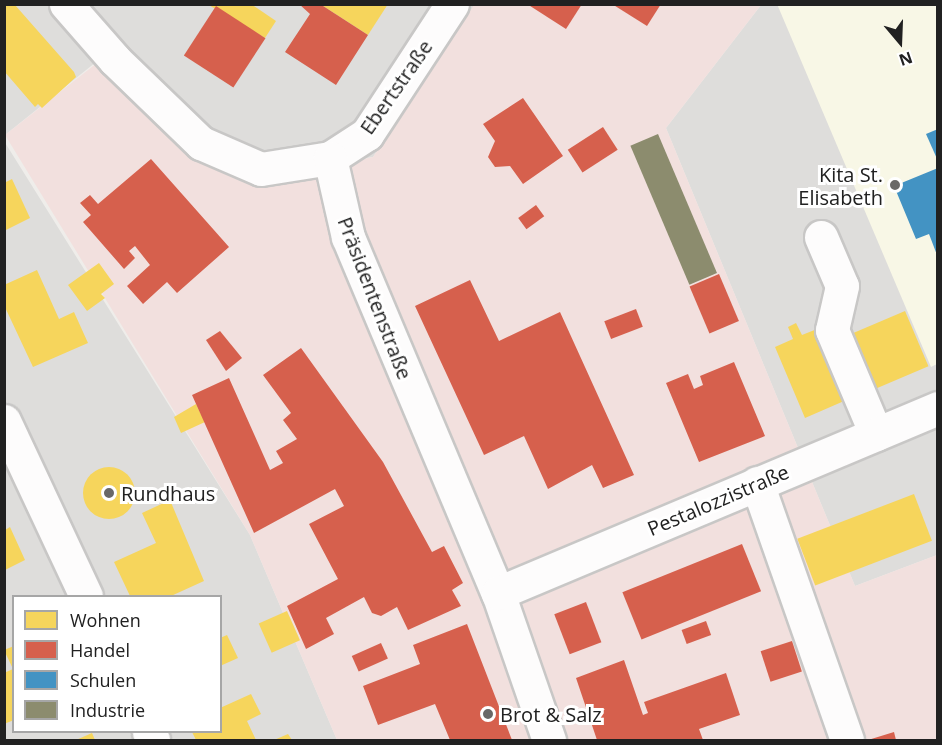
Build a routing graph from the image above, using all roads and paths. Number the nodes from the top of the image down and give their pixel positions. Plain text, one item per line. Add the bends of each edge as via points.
1 (66, 4) edge
2 (452, 4) edge
3 (330, 158) junction
4 (821, 237) dead end
5 (938, 408) edge
6 (4, 421) edge
7 (876, 434) junction
8 (757, 483) junction
9 (498, 593) junction
10 (85, 595) edge
11 (549, 741) edge
12 (847, 741) edge

1 - 3 street via 115,60 201,143 261,169
2 - 3 street, Ebertstraße via 367,134
3 - 9 street, Präsidentenstraße via 348,237
4 - 7 street via 842,286 832,330
5 - 7 street, Pestalozzistraße
6 - 10 street
7 - 8 street, Pestalozzistraße
8 - 9 street, Pestalozzistraße
8 - 12 street
9 - 11 street, Präsidentenstraße

